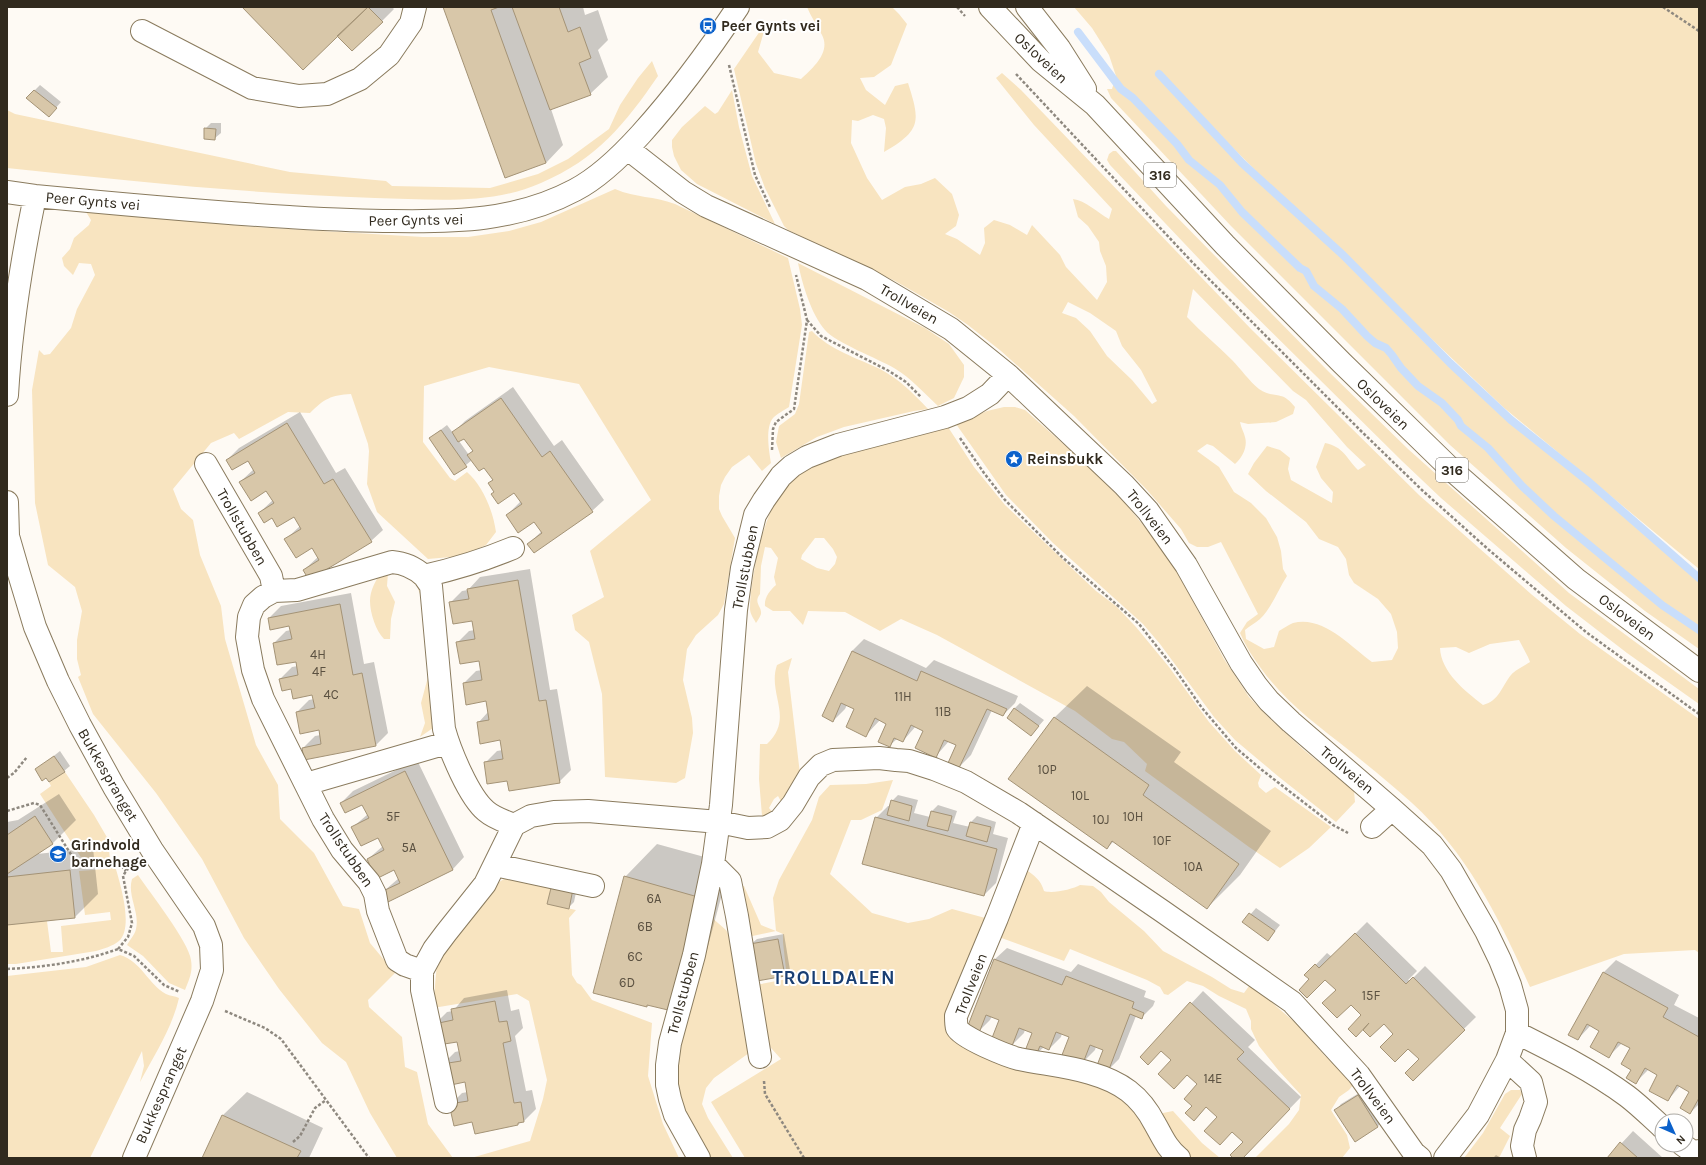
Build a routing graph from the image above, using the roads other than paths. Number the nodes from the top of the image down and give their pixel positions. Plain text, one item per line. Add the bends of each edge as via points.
1 (415, 7) edge
2 (738, 7) edge
3 (990, 7) edge
4 (1027, 7) edge
5 (142, 31) dead end
6 (1095, 106) junction
7 (628, 149) junction
8 (7, 192) edge
9 (35, 196) junction
10 (1008, 374) junction
11 (7, 395) edge
12 (206, 464) dead end
13 (7, 502) edge
14 (8, 536) edge
15 (514, 548) dead end
16 (424, 576) junction
17 (274, 591) junction
18 (1699, 672) edge
19 (448, 743) junction
20 (306, 784) junction
21 (1392, 809) junction
22 (719, 822) junction
23 (1034, 823) junction
24 (514, 825) junction
25 (1372, 827) dead end
26 (713, 864) junction
27 (495, 865) junction
28 (593, 886) dead end
29 (422, 971) junction
30 (1517, 1033) junction
31 (760, 1057) road end
32 (1507, 1060) junction
33 (446, 1102) dead end
34 (1654, 1120) edge
35 (134, 1158) edge
36 (699, 1158) edge
37 (1179, 1158) edge
38 (1420, 1158) edge
39 (1445, 1158) edge
40 (1525, 1158) edge

1 - 5 street via 411,23 389,55 360,79 327,94 299,96 252,88
2 - 7 street, Peer Gynts vei via 700,63
3 - 6 street, Osloveien / 316 via 1041,61
4 - 6 street, Osloveien / 316 via 1059,48
6 - 18 street, Osloveien / 316 via 1225,246 1453,471 1576,579
7 - 9 street, Peer Gynts vei via 576,190 540,206 500,216 445,222 340,220 243,214
7 - 10 street, Trollveien via 683,192 706,206 867,280 951,329
8 - 9 street, Peer Gynts vei
9 - 11 street via 20,272
10 - 21 street, Trollveien via 1148,511 1186,565 1241,664 1260,690 1291,722
10 - 22 street, Trollstubben via 990,394 968,408 945,417 838,444 808,457 781,476 764,500 755,515 741,575 732,652
12 - 17 street, Trollstubben via 271,576
13 - 14 street, Bukkespranget
14 - 35 street, Bukkespranget via 35,627 58,682 107,775 152,850 200,920 211,945 212,970 202,1001
15 - 16 street via 455,569
16 - 17 street via 415,568 392,562 297,590
16 - 19 street via 431,586 444,730
17 - 20 street, Trollstubben via 254,605 248,617 247,637 253,670 263,699
19 - 20 street
19 - 24 street via 473,795 485,811
20 - 29 street, Trollstubben via 342,850 369,882 397,960
21 - 25 street
21 - 30 street, Trollveien via 1432,845 1451,870 1486,931 1510,985 1517,1010
22 - 23 street, Trollveien via 748,828 767,827 780,820 809,777 821,765 833,760 879,758 920,764 966,782
22 - 24 street via 588,811 546,813 532,816
22 - 26 street, Trollstubben
23 - 37 street, Trollveien via 956,1016 956,1027 962,1035 1018,1058 1090,1072 1120,1084 1142,1104 1168,1148
23 - 38 street, Trollveien via 1292,1002 1359,1075
24 - 27 street
26 - 31 street via 730,880
26 - 36 street, Trollstubben via 667,1065 667,1085 675,1115
27 - 28 street
27 - 29 street via 485,884 434,949
29 - 33 street via 422,990
30 - 32 street, Trollveien
30 - 34 street via 1550,1049 1608,1084 1628,1097
32 - 39 street, Trollveien via 1478,1115
32 - 40 street via 1532,1082 1536,1102 1525,1130 1522,1146

